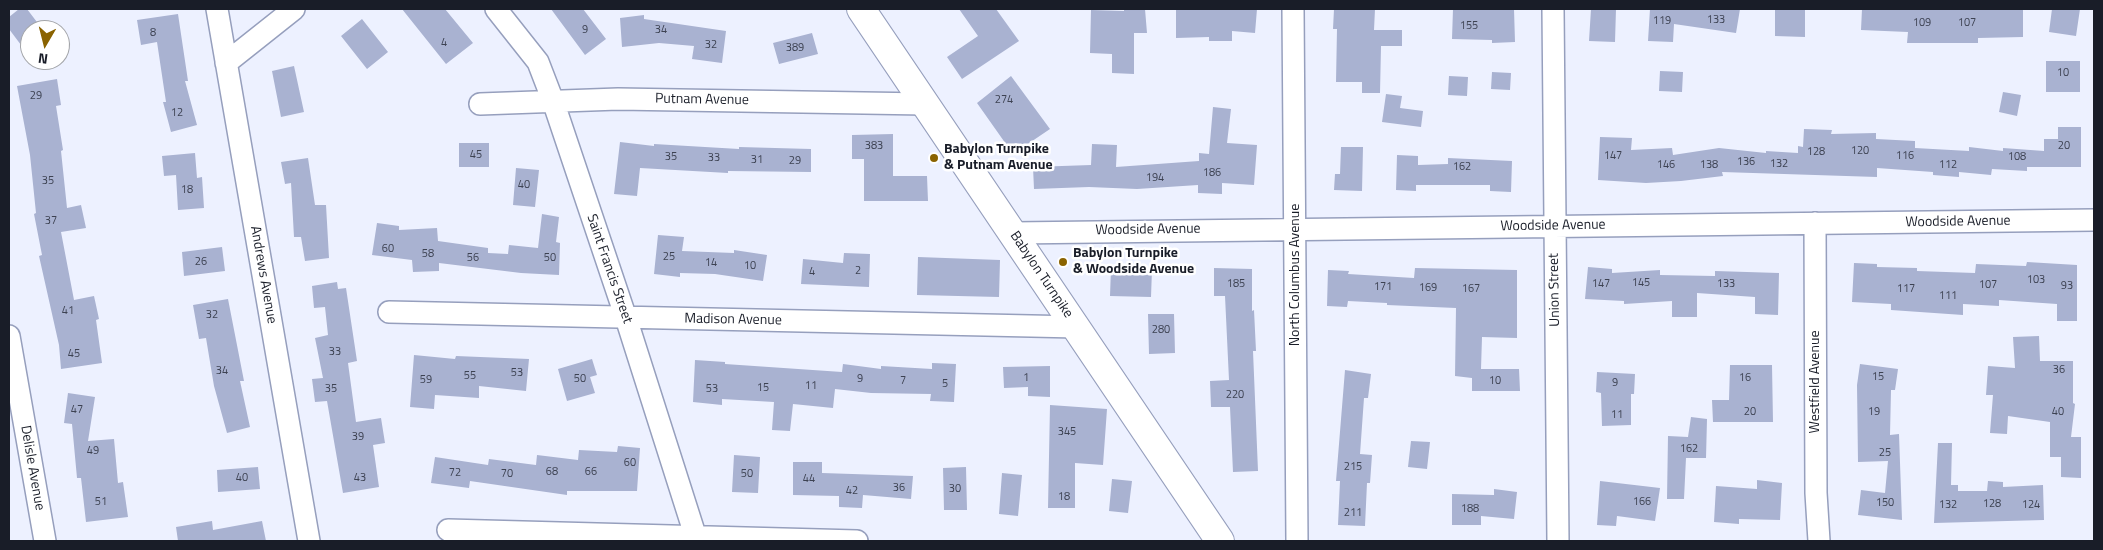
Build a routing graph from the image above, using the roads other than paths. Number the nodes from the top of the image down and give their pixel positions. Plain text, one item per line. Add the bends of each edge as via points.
1 (217, 9) edge
2 (294, 9) edge
3 (496, 9) edge
4 (862, 9) edge
5 (1293, 9) edge
6 (1553, 9) edge
7 (226, 63) junction
8 (553, 101) junction
9 (480, 104) dead end
10 (925, 104) junction
11 (2094, 220) edge
12 (1815, 224) junction
13 (1555, 226) junction
14 (1295, 229) junction
15 (1013, 232) junction
16 (389, 312) dead end
17 (626, 318) junction
18 (1077, 327) junction
19 (9, 336) edge
20 (448, 530) dead end
21 (697, 539) edge
22 (45, 541) edge
23 (309, 541) edge
24 (857, 541) edge
25 (1220, 541) edge
26 (1297, 541) edge
27 (1558, 541) edge
28 (1818, 541) edge

1 - 7 street, Andrews Avenue
2 - 7 street
3 - 8 street, Saint Francis Street via 538,62
4 - 10 main road, Babylon Turnpike
5 - 14 street, North Columbus Avenue
6 - 13 street, Union Street
7 - 23 street, Andrews Avenue
8 - 9 street, Putnam Avenue
8 - 10 street, Putnam Avenue via 618,99
8 - 17 street, Saint Francis Street
10 - 15 main road, Babylon Turnpike
11 - 12 street, Woodside Avenue
12 - 13 street, Woodside Avenue
12 - 28 street, Westfield Avenue
13 - 14 street, Woodside Avenue
13 - 27 street, Union Street
14 - 15 street, Woodside Avenue
14 - 26 street, North Columbus Avenue
15 - 18 main road, Babylon Turnpike
16 - 17 street, Madison Avenue
17 - 18 street, Madison Avenue
17 - 21 street, Saint Francis Street
18 - 25 main road, Babylon Turnpike
19 - 22 street, Delisle Avenue
20 - 21 street
21 - 24 street

